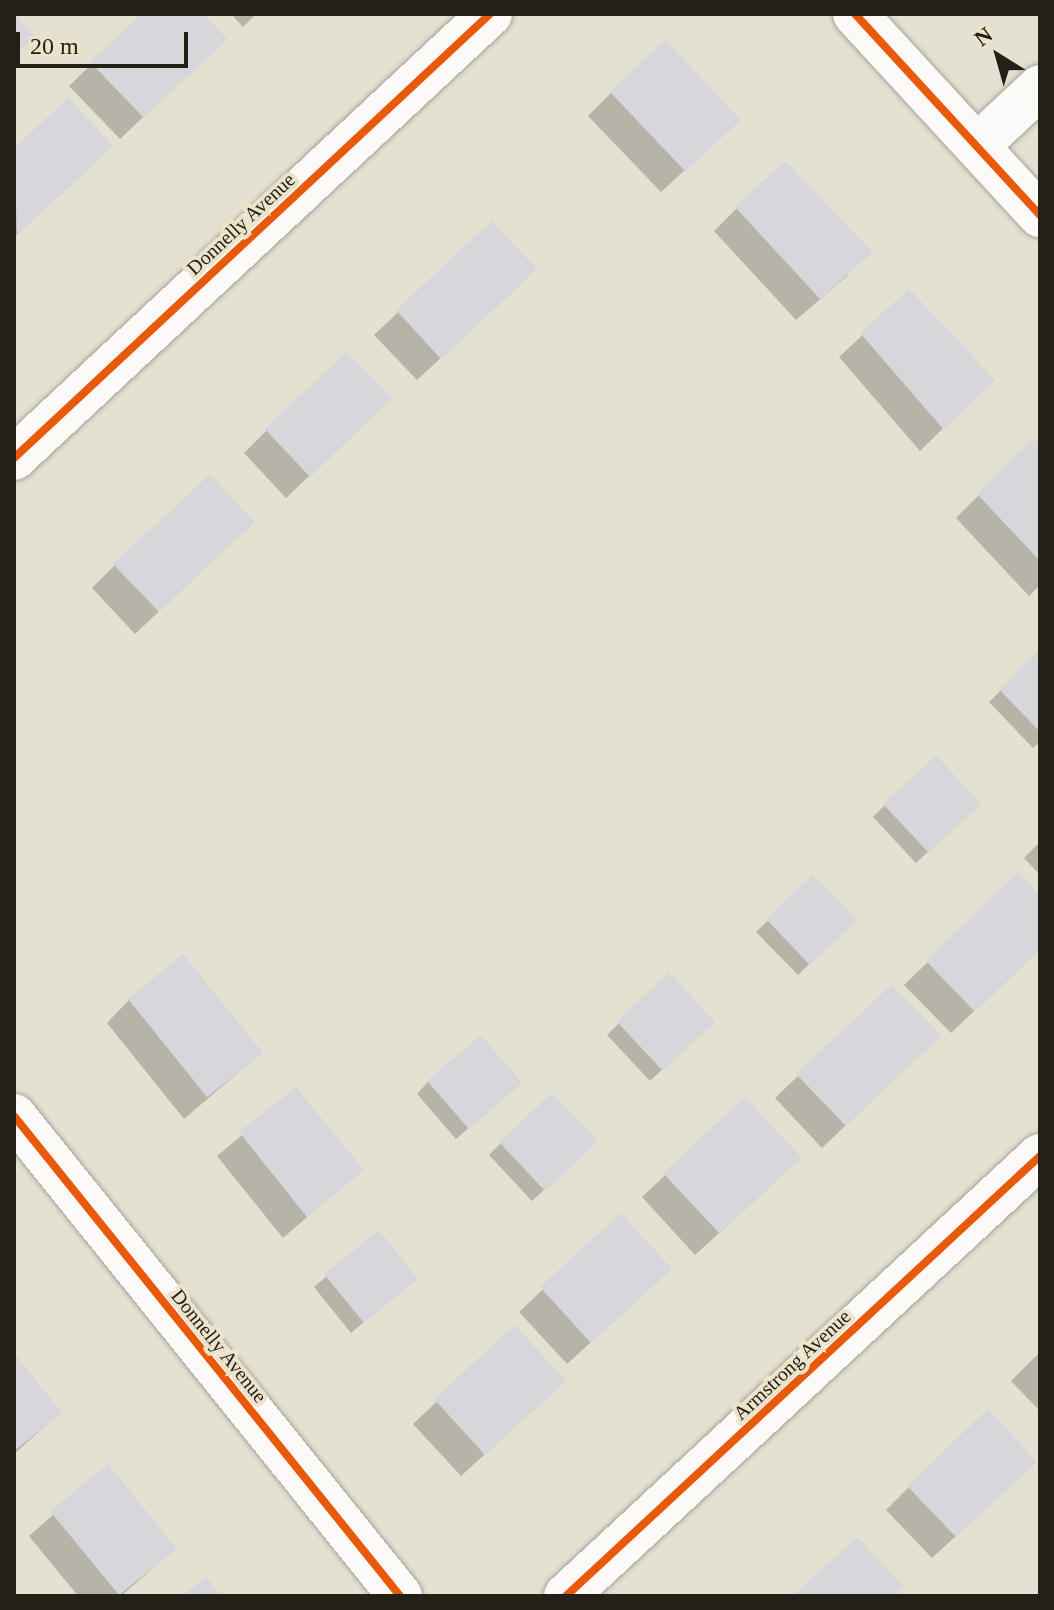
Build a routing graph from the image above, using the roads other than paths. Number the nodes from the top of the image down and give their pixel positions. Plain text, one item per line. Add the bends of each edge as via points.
1 (490, 14) edge
2 (855, 14) edge
3 (1040, 87) edge
4 (977, 146) junction
5 (1040, 215) edge
6 (14, 458) edge
7 (14, 1116) edge
8 (1040, 1156) edge
9 (400, 1596) edge
10 (566, 1596) edge

1 - 6 street, Donnelly Avenue
2 - 4 street
3 - 4 street
4 - 5 street
7 - 9 street, Donnelly Avenue
8 - 10 street, Armstrong Avenue

